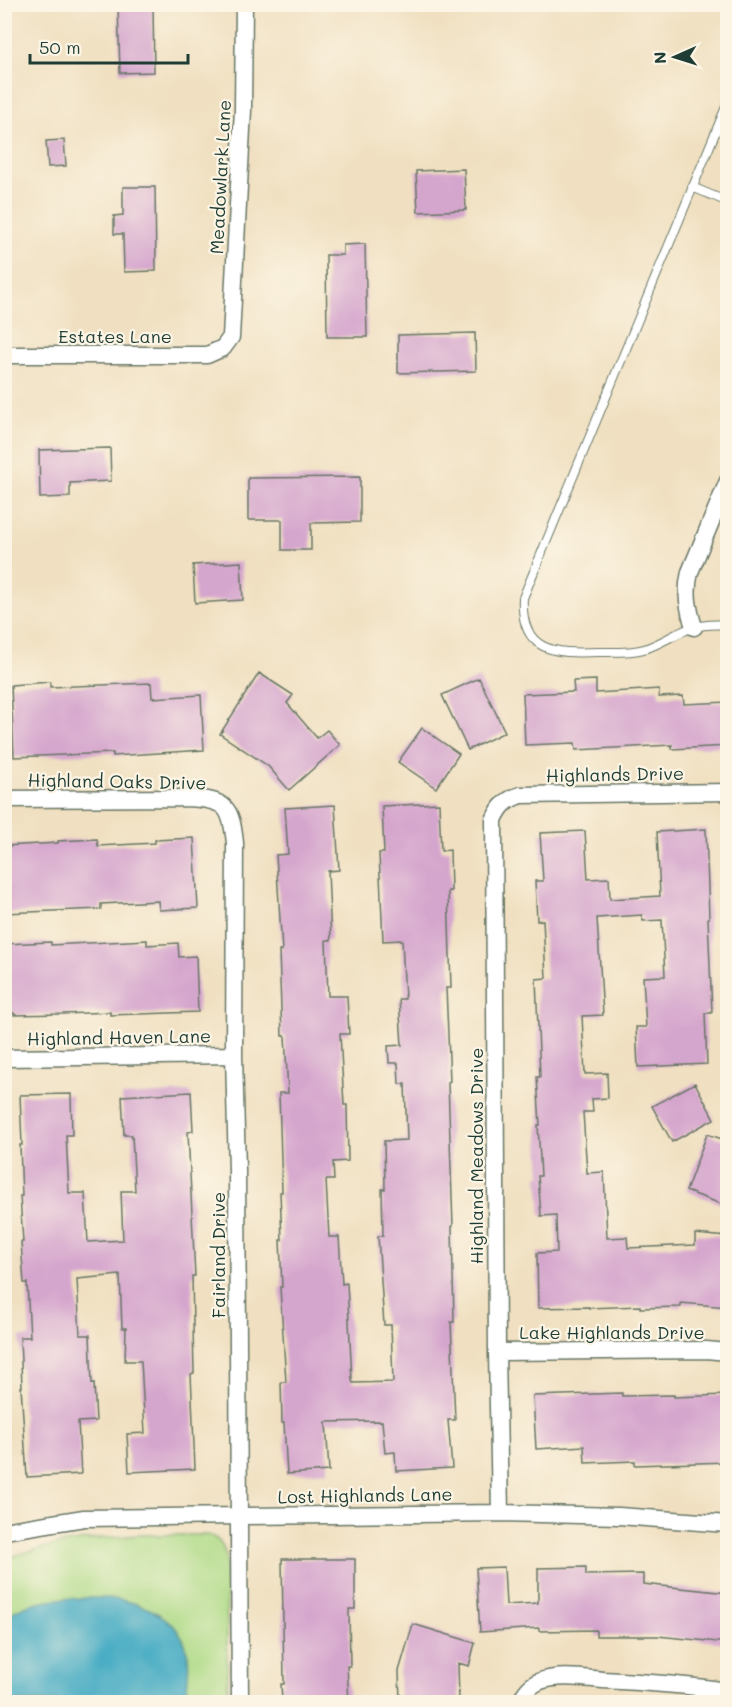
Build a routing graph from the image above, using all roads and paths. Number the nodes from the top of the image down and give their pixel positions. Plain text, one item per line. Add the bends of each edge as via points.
1 (244, 4) edge
2 (728, 102) edge
3 (692, 187) junction
4 (728, 202) edge
5 (223, 348) joint
6 (4, 355) edge
7 (728, 481) edge
8 (728, 624) edge
9 (694, 627) junction
10 (728, 792) edge
11 (4, 799) edge
12 (505, 803) joint
13 (226, 808) joint
14 (234, 1055) junction
15 (4, 1058) edge
16 (497, 1352) junction
17 (728, 1352) edge
18 (500, 1513) junction
19 (238, 1516) junction
20 (728, 1524) edge
21 (4, 1531) edge
22 (728, 1691) edge
23 (240, 1702) edge
24 (522, 1702) edge

1 - 5 street, Meadowlark Lane via 243,110 231,336
2 - 3 lane
3 - 4 lane
3 - 9 lane via 523,598 522,611 531,636 543,647 564,653 636,651
5 - 6 street, Estates Lane via 207,355
7 - 9 street via 687,583 688,609
8 - 9 lane
10 - 12 street, Highlands Drive via 539,794 521,795
11 - 13 street, Highland Oaks Drive via 189,798 209,799
12 - 16 street, Highland Meadows Drive via 494,820
13 - 14 street, Fairland Drive via 235,843
14 - 15 street, Highland Haven Lane
14 - 19 street, Fairland Drive
16 - 17 street, Lake Highlands Drive
16 - 18 street, Highland Meadows Drive
18 - 19 street, Lost Highlands Lane
18 - 20 street, Lost Highlands Lane
19 - 21 street, Lost Highlands Lane via 84,1518
19 - 23 street, Fairland Drive
22 - 24 street via 662,1683 554,1678 530,1686

